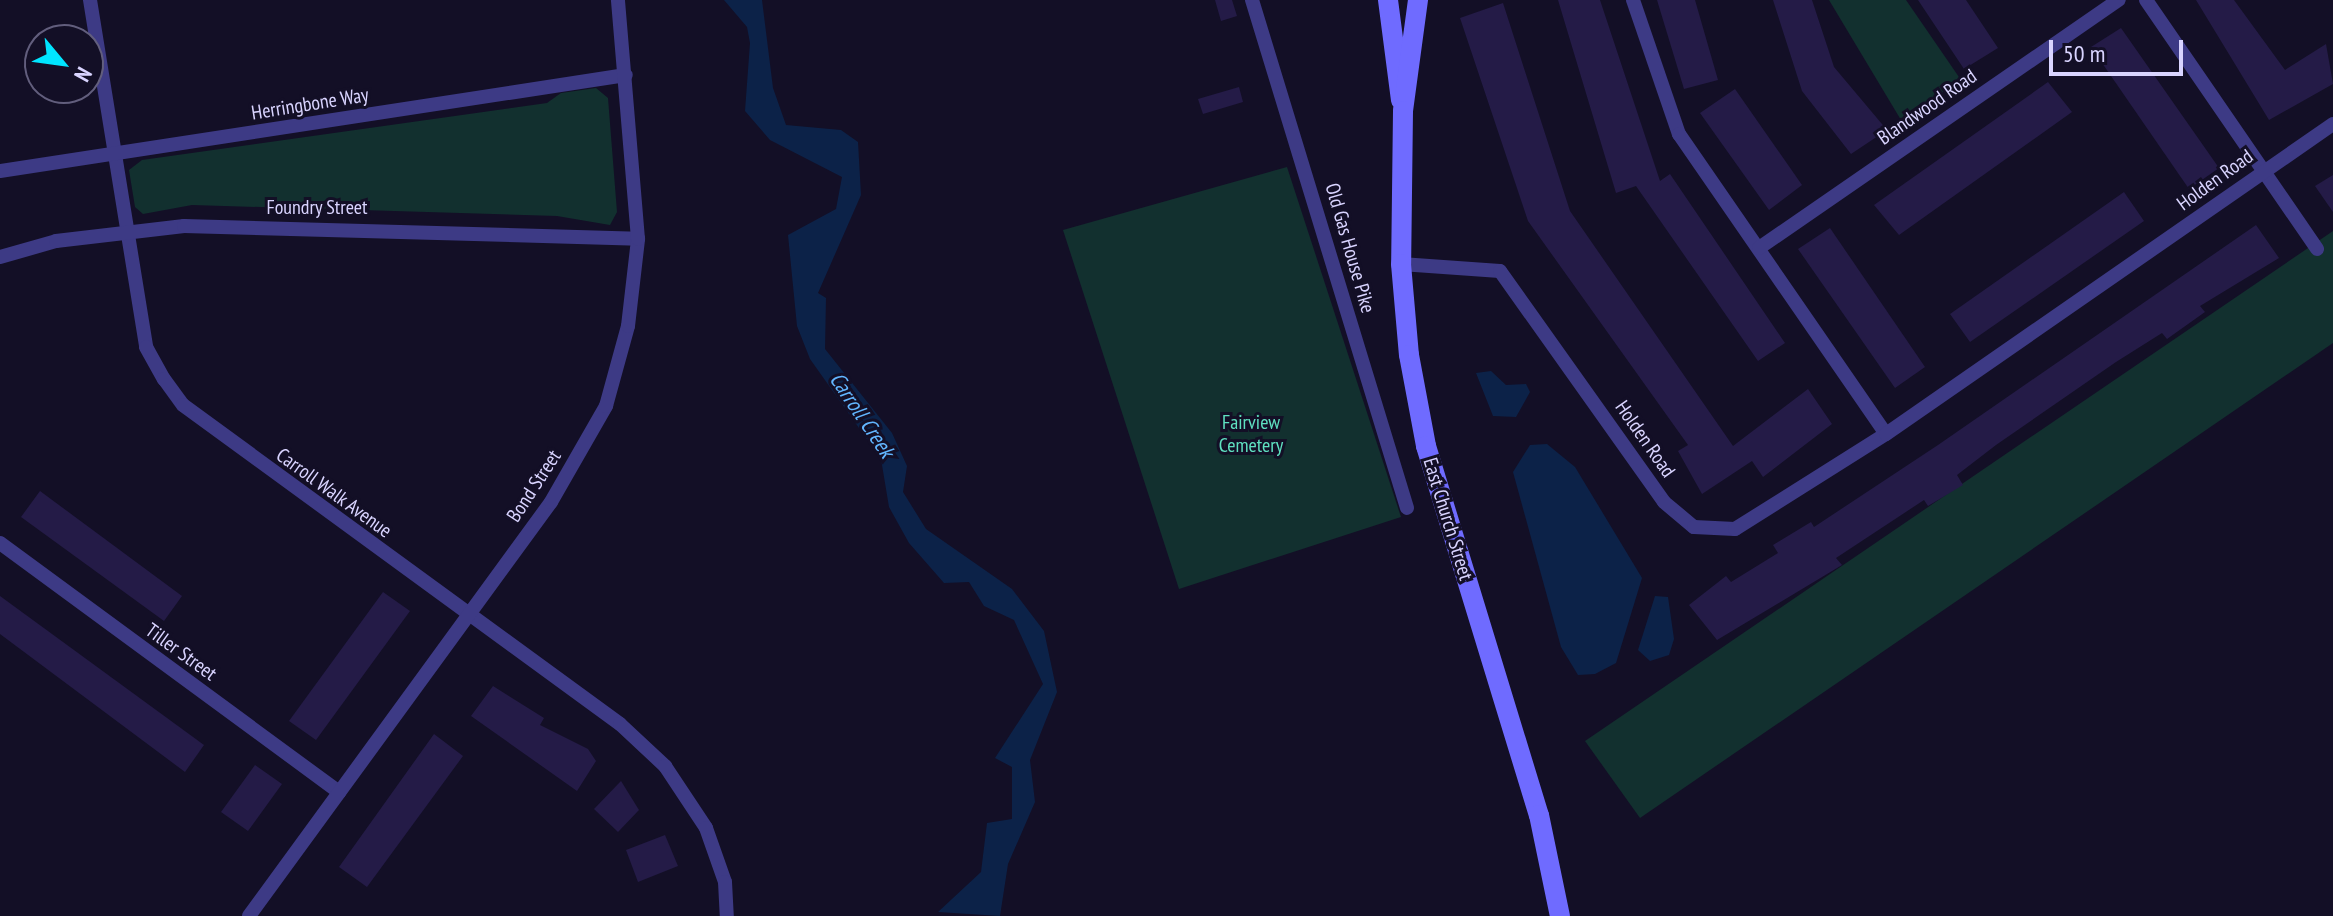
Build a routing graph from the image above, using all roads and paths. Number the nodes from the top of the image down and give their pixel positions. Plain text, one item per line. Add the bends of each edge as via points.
1 (90, 0) edge
2 (618, 0) edge
3 (1252, 0) edge
4 (1388, 0) edge
5 (1418, 0) edge
6 (1633, 0) edge
7 (2119, 0) edge
8 (2146, 0) edge
9 (626, 75) junction
10 (1403, 111) junction
11 (2333, 124) edge
12 (115, 155) junction
13 (2262, 170) junction
14 (0, 171) edge
15 (128, 231) junction
16 (638, 239) junction
17 (1759, 248) junction
18 (2317, 249) dead end
19 (0, 257) edge
20 (1401, 264) junction
21 (1886, 434) junction
22 (1407, 508) dead end
23 (0, 543) edge
24 (469, 615) junction
25 (339, 792) junction
26 (249, 916) edge
27 (727, 916) edge
28 (1560, 916) edge

1 - 12 street, Carroll Walk Avenue
2 - 9 street, Bond Street
3 - 22 street, Old Gas House Pike
4 - 10 main road, East Church Street
5 - 10 main road, East Church Street
6 - 17 street via 1679,134
7 - 17 street, Blandwood Road
8 - 13 street
9 - 12 street, Herringbone Way
9 - 16 street, Bond Street
10 - 20 main road, East Church Street
11 - 13 street, Holden Road
12 - 14 street, Herringbone Way
12 - 15 street, Carroll Walk Avenue
13 - 18 street
13 - 21 street, Holden Road
15 - 16 street, Foundry Street via 445,228
15 - 19 street, Foundry Street
15 - 24 street, Carroll Walk Avenue via 146,347 183,405
16 - 24 street, Bond Street via 628,326 606,406 551,502
17 - 21 street
20 - 21 street, Holden Road via 1484,266 1512,282 1664,502 1694,527 1750,524
20 - 28 main road, East Church Street via 1426,446 1539,815
23 - 25 street, Tiller Street
24 - 25 street, Bond Street
24 - 27 street, Carroll Walk Avenue via 620,724 665,766 706,828 725,882
25 - 26 street, Bond Street

